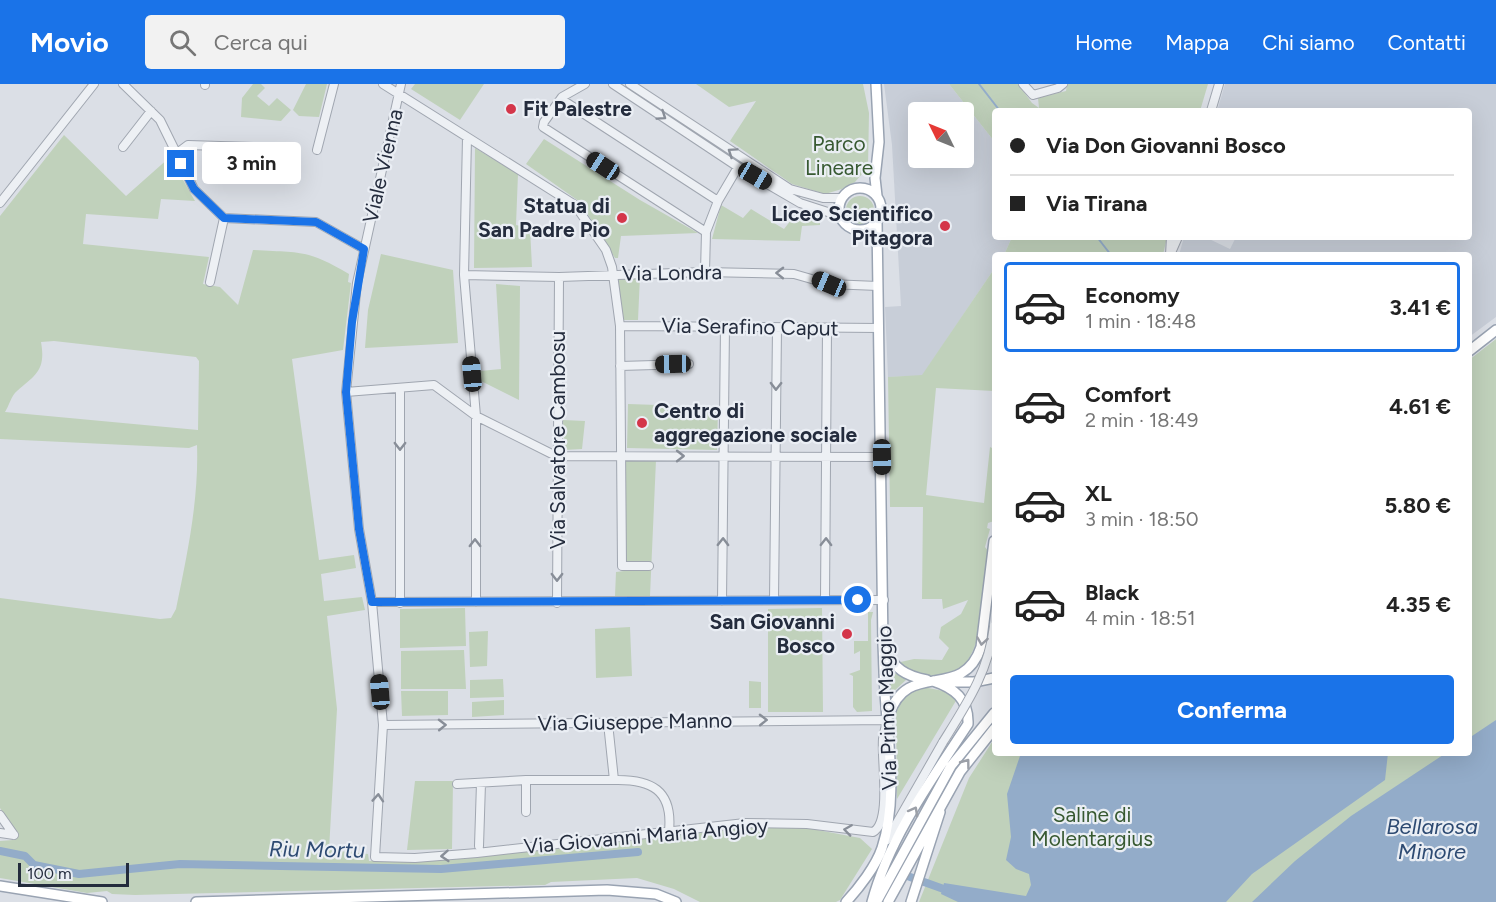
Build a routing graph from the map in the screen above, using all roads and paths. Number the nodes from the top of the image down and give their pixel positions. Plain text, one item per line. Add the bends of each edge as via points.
1 (94, 84) edge
2 (123, 84) edge
3 (334, 84) edge
4 (383, 84) edge
5 (401, 84) edge
6 (585, 84) edge
7 (613, 84) edge
8 (630, 84) edge
9 (869, 84) edge
10 (876, 84) edge
11 (1023, 84) edge
12 (1063, 84) edge
13 (1217, 85) edge
14 (576, 87) edge
15 (399, 94) junction
16 (561, 99) junction
17 (1207, 108) edge
18 (1212, 108) edge
19 (151, 111) junction
20 (876, 116) junction
21 (467, 138) junction
22 (123, 147) dead end
23 (317, 150) dead end
24 (176, 154) junction
25 (877, 166) junction
26 (738, 167) junction
27 (250, 177) dead end
28 (858, 188) junction
29 (877, 196) junction
30 (841, 198) junction
31 (718, 201) junction
32 (0, 203) edge
33 (840, 216) junction
34 (224, 218) junction
35 (877, 221) junction
36 (860, 230) junction
37 (706, 232) junction
38 (364, 249) junction
39 (877, 250) junction
40 (705, 272) junction
41 (612, 274) junction
42 (464, 275) junction
43 (559, 277) junction
44 (210, 282) dead end
45 (878, 286) junction
46 (620, 326) junction
47 (725, 326) junction
48 (777, 328) junction
49 (827, 328) junction
50 (879, 328) junction
51 (1495, 330) edge
52 (1472, 349) edge
53 (689, 364) dead end
54 (620, 366) junction
55 (400, 388) junction
56 (346, 392) junction
57 (476, 416) junction
58 (621, 455) junction
59 (556, 456) junction
60 (723, 456) junction
61 (776, 456) junction
62 (827, 457) junction
63 (882, 457) junction
64 (992, 557) edge
65 (649, 566) dead end
66 (774, 600) junction
67 (825, 600) junction
68 (884, 600) junction
69 (722, 601) junction
70 (372, 602) junction
71 (476, 602) junction
72 (400, 603) junction
73 (557, 603) junction
74 (992, 638) edge
75 (883, 645) junction
76 (992, 678) edge
77 (933, 681) junction
78 (992, 715) edge
79 (887, 720) junction
80 (608, 723) junction
81 (383, 725) junction
82 (992, 732) edge
83 (526, 780) junction
84 (614, 780) junction
85 (481, 783) junction
86 (457, 784) dead end
87 (942, 801) junction
88 (526, 812) dead end
89 (0, 815) edge
90 (669, 831) junction
91 (0, 834) edge
92 (916, 837) junction
93 (479, 846) dead end
94 (881, 852) junction
95 (375, 857) joint
96 (0, 886) edge
97 (102, 902) edge
98 (196, 902) edge
99 (676, 902) edge
100 (846, 902) edge
101 (873, 902) edge
102 (888, 902) edge
103 (911, 902) edge

1 - 32 street
2 - 19 street
3 - 23 street
4 - 15 street
5 - 15 street, Viale Vienna
6 - 14 street
7 -> 26 street
30 -> 8 street via 823,198 790,189
9 - 20 main road
10 - 20 main road
11 - 12 street via 1033,95
13 - 17 street
13 - 18 street
14 - 16 street
15 - 21 street
15 - 38 street, Viale Vienna
16 - 31 street
16 - 37 street via 543,127
19 - 22 street
19 - 24 street via 160,120
20 - 25 main road
21 - 41 street via 574,205 606,250
21 - 42 street
24 - 27 street via 188,145 253,147
24 - 34 street via 194,189
25 - 28 main road
25 - 29 main road
26 - 31 street
26 - 33 street via 800,203
28 - 29 main road
28 - 30 main road
29 - 35 main road via 881,208
30 - 33 main road
31 - 37 street
33 - 36 main road via 848,226
34 - 38 street via 316,222
34 - 44 street
35 - 36 main road
35 - 39 main road, Via Primo Maggio
36 - 39 main road
37 - 40 street
38 - 56 street, Viale Vienna
39 - 45 main road, Via Primo Maggio
40 - 41 street, Via Londra
45 -> 40 street, Via Londra via 829,284 794,274
41 - 43 street, Via Londra
41 - 46 street
42 - 43 street, Via Londra
42 - 57 street
43 - 59 street, Via Salvatore Cambosu
45 - 50 main road, Via Primo Maggio
46 - 47 street, Via Serafino Caput
46 - 54 street
47 - 48 street, Via Serafino Caput
47 - 60 street
48 - 49 street, Via Serafino Caput
48 -> 61 street
49 - 50 street, Via Serafino Caput
49 - 62 street
50 - 63 main road, Via Primo Maggio
51 - 52 main road
53 - 54 street
54 - 58 street
55 - 56 street
55 - 57 street via 434,386
55 -> 72 street
56 - 70 street, Viale Vienna via 359,529
57 - 59 street
71 -> 57 street
58 - 59 street
58 -> 60 street
58 - 65 street via 622,566
59 -> 73 street, Via Salvatore Cambosu
60 - 61 street
69 -> 60 street
61 - 62 street
61 - 66 street
62 - 63 street
67 -> 62 street
63 - 68 main road, Via Primo Maggio
64 -> 77 main road via 977,658 962,674
66 - 67 street
66 - 69 street
67 - 68 street
68 - 75 main road, Via Primo Maggio
69 - 73 street
70 - 72 street
70 - 81 street, Viale Vienna
71 - 72 street
71 - 73 street
74 - 94 street, bridge via 980,679
75 - 77 main road via 891,664 903,673
75 - 79 main road, Via Primo Maggio
76 - 77 main road
77 - 79 main road via 900,693
101 -> 77 main road via 887,860 930,781 968,724 964,702 955,691
78 - 92 main road via 951,766
80 -> 79 street, Via Giuseppe Manno
79 -> 90 street, Via Giovanni Maria Angioy via 883,739 884,810 875,832 807,824 745,823
79 - 94 main road, Via Primo Maggio via 891,791
81 -> 80 street, Via Giuseppe Manno
80 - 84 street
95 -> 81 street, Viale Vienna
87 -> 82 main road
83 - 84 street
83 - 85 street
83 - 88 street
84 - 90 street via 639,781 662,794 668,804
85 - 86 street
85 - 93 street
87 - 92 main road
87 - 103 main road
89 - 91 street via 14,835
90 -> 95 street, Via Giovanni Maria Angioy via 477,853
92 - 101 main road
92 - 102 main road
94 - 100 main road, Via Primo Maggio
94 - 101 main road
96 - 97 main road
98 - 99 main road via 607,891 648,893

